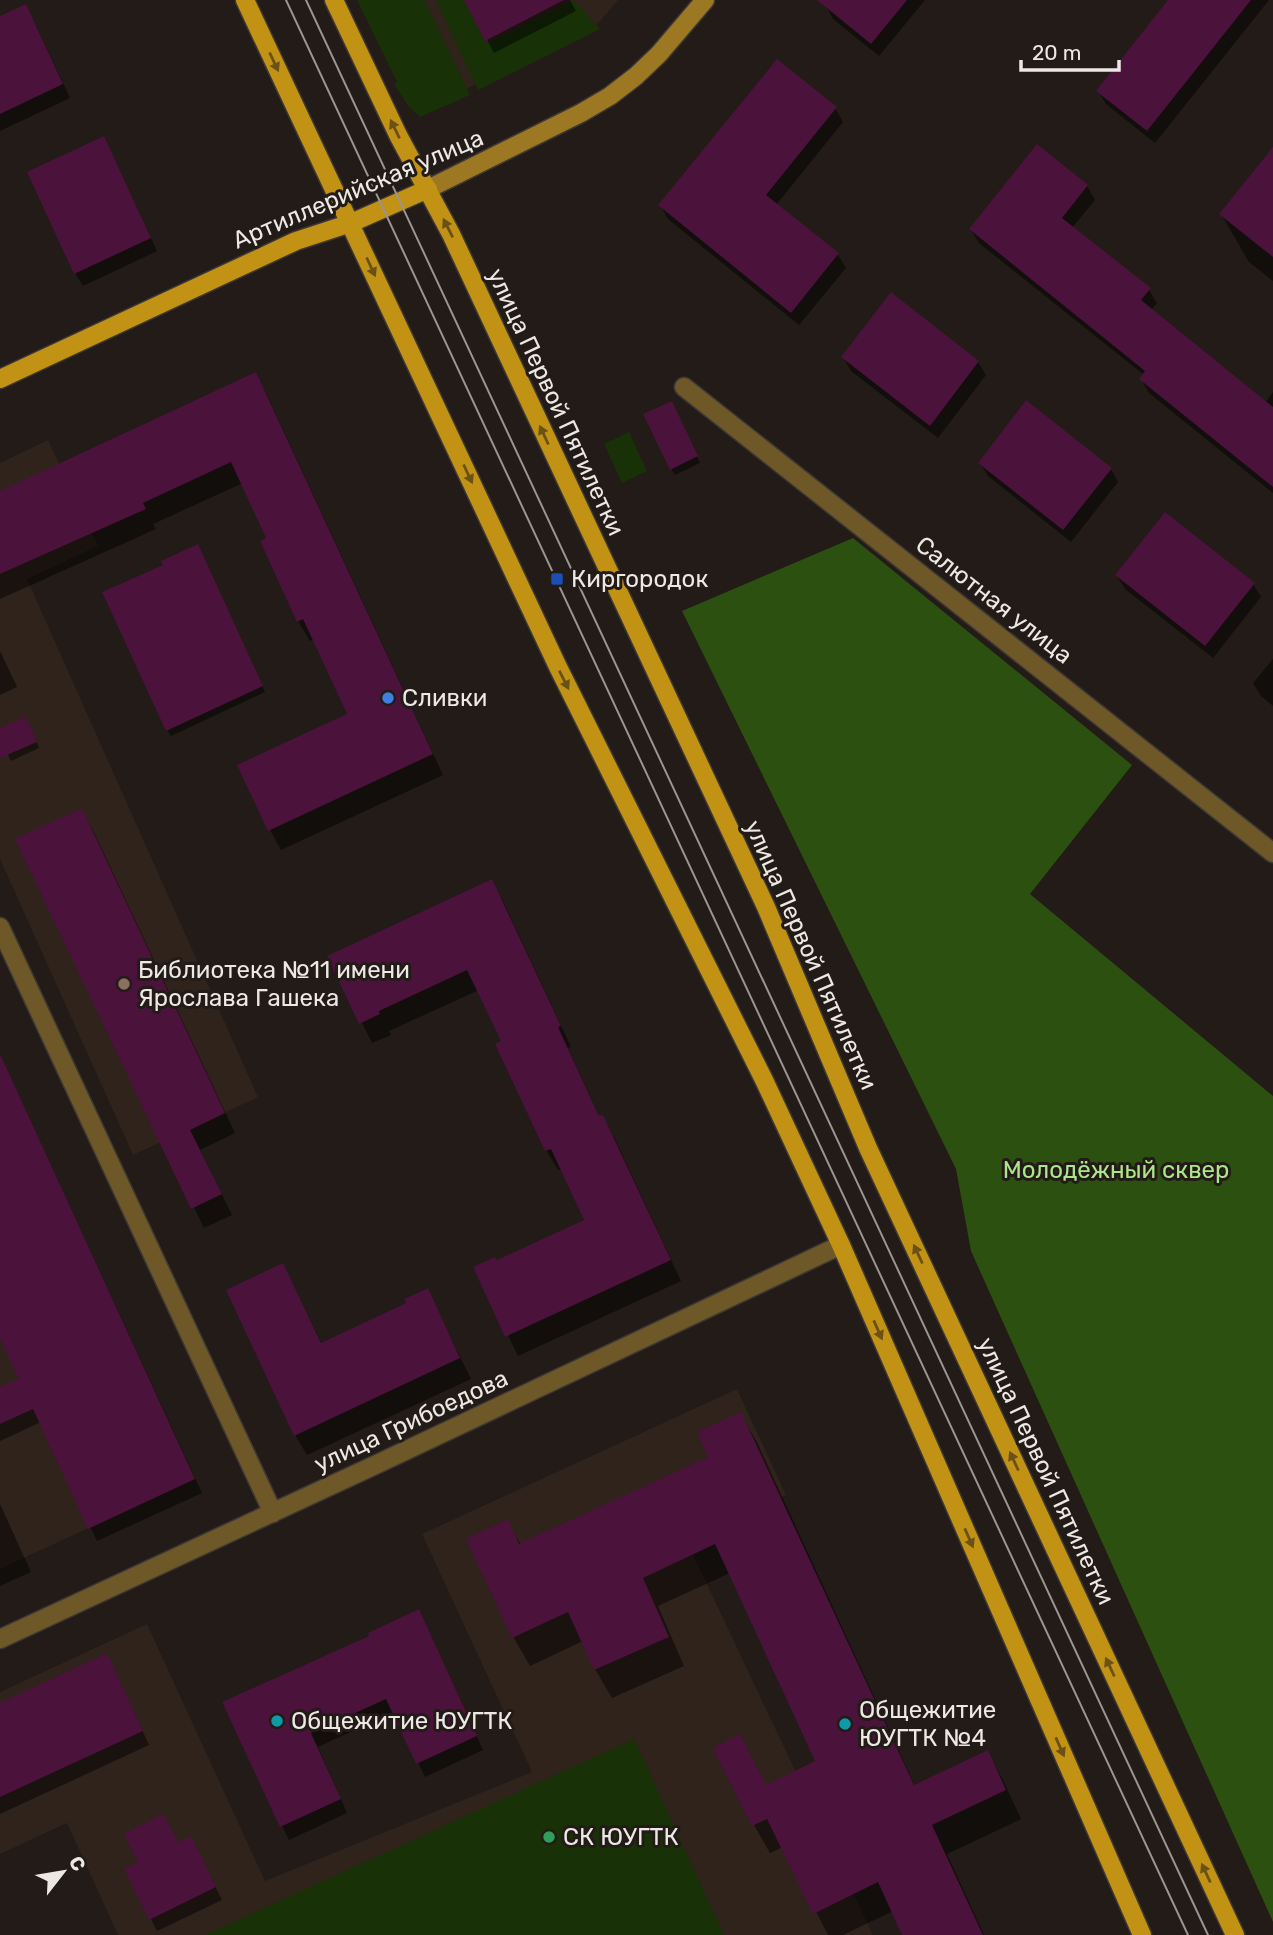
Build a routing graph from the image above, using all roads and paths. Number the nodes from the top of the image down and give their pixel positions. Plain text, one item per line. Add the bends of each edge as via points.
1 (245, 0) edge
2 (334, 0) edge
3 (705, 0) edge
4 (428, 189) junction
5 (351, 223) junction
6 (0, 379) edge
7 (684, 387) dead end
8 (1273, 853) edge
9 (0, 927) edge
10 (841, 1245) junction
11 (272, 1513) junction
12 (0, 1639) edge
13 (1142, 1935) edge
14 (1235, 1935) edge

1 -> 5 main road
4 -> 2 main road, улица Первой Пятилетки
3 - 4 street, Артиллерийская улица via 659,54 610,96
4 - 5 main road, Артиллерийская улица
14 -> 4 main road, улица Первой Пятилетки via 869,1148 766,907
5 - 6 main road, Артиллерийская улица via 296,241
5 -> 10 main road via 558,667
7 - 8 street, Салютная улица
9 - 11 street
10 - 11 street, улица Грибоедова
10 -> 13 main road
11 - 12 street, улица Грибоедова

